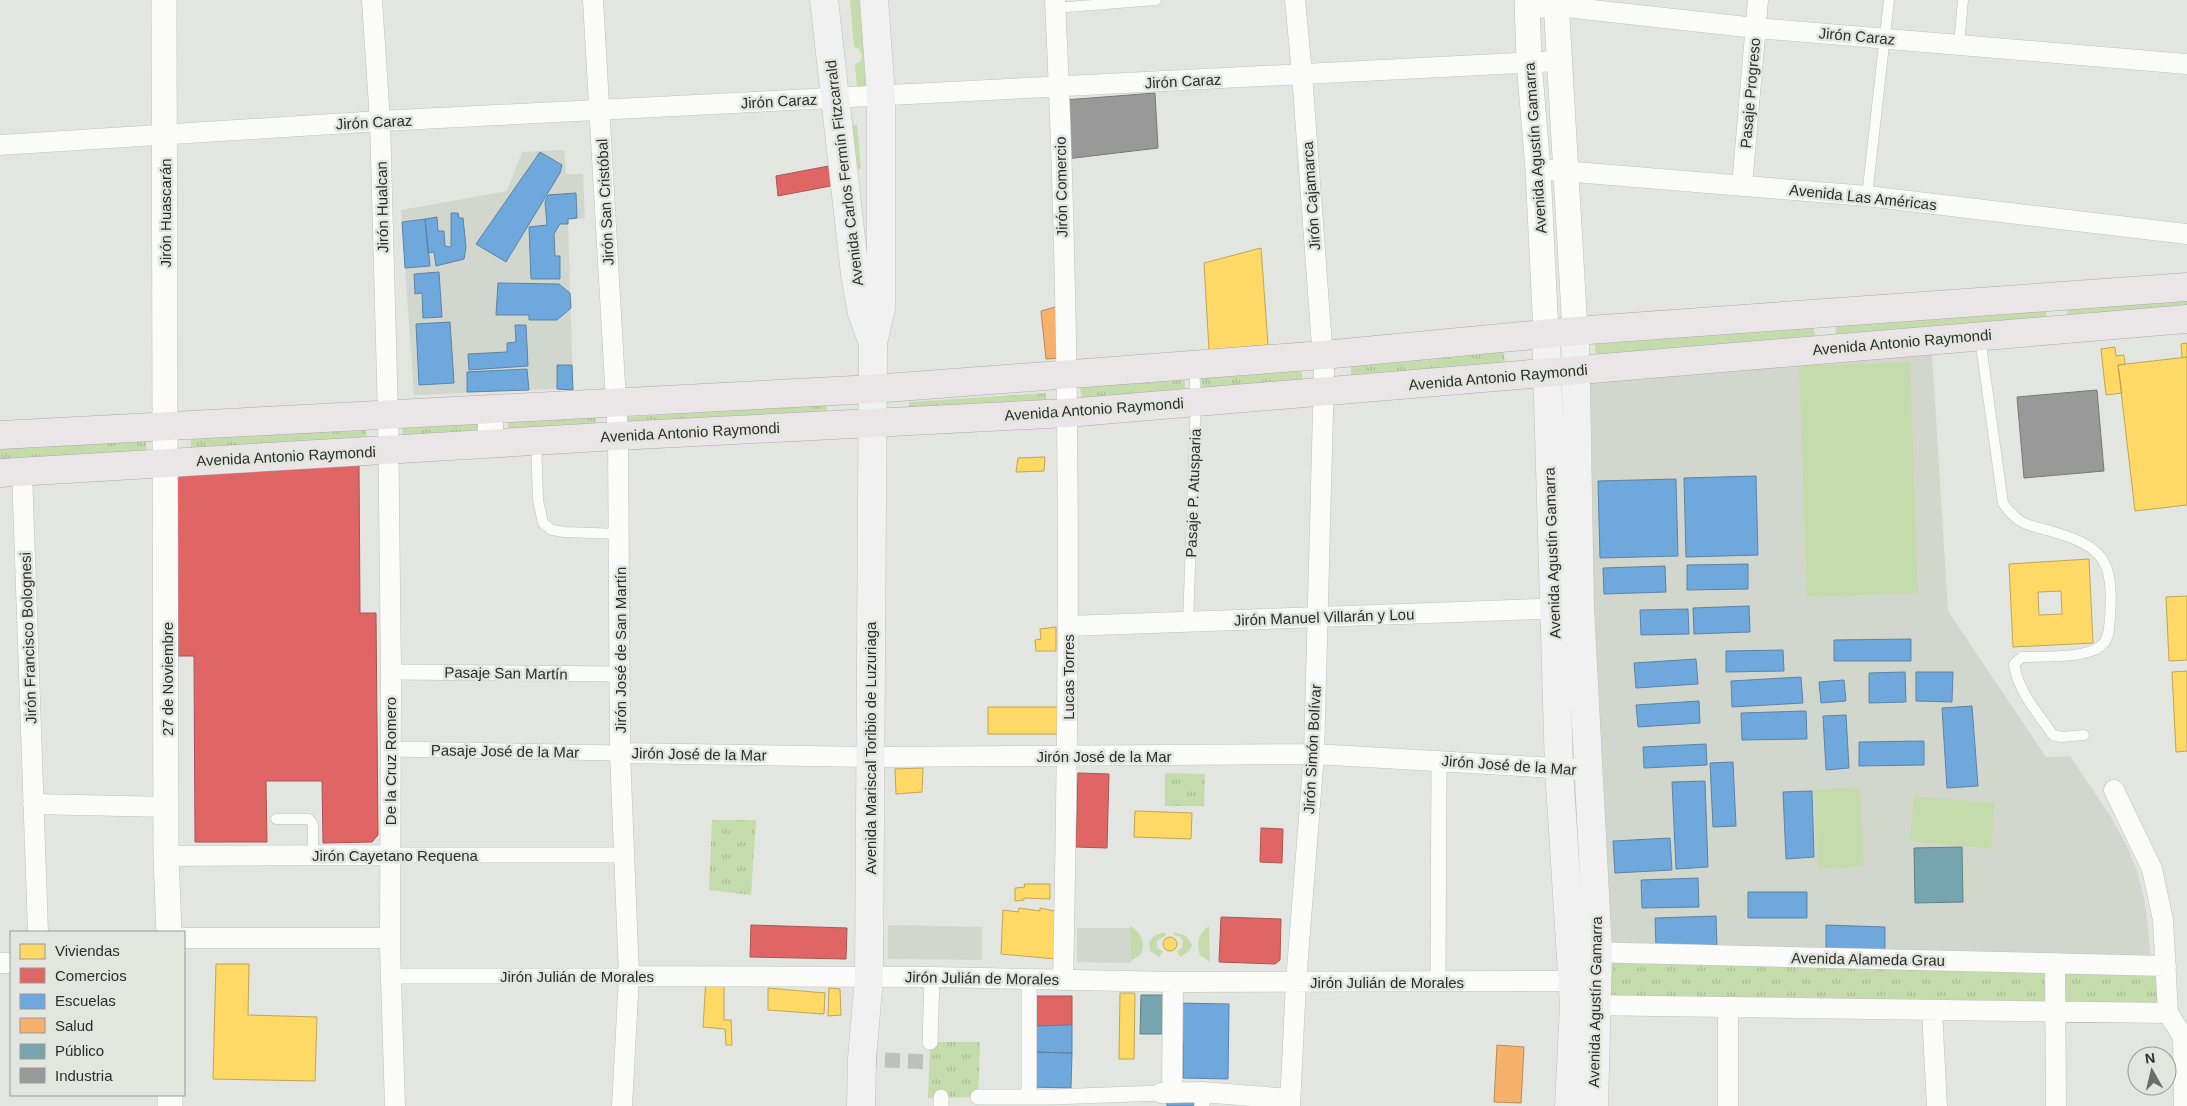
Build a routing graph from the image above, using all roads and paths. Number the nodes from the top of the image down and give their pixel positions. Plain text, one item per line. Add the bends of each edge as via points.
1 (164, 0) edge
2 (372, 0) edge
3 (593, 0) edge
4 (824, 0) edge
5 (874, 0) edge
6 (1156, 0) edge
7 (1295, 0) edge
8 (1758, 0) edge
9 (1889, 0) edge
10 (1963, 0) edge
11 (1556, 3) edge
12 (1055, 4) edge
13 (1528, 5) edge
14 (1756, 28) junction
15 (1883, 38) junction
16 (1959, 45) junction
17 (1558, 60) junction
18 (1529, 62) junction
19 (2187, 64) edge
20 (1302, 74) junction
21 (1059, 88) junction
22 (881, 95) junction
23 (835, 97) junction
24 (600, 110) junction
25 (380, 121) junction
26 (165, 135) junction
27 (0, 145) edge
28 (1538, 168) junction
29 (1565, 172) junction
30 (1742, 186) junction
31 (1867, 196) junction
32 (2187, 234) edge
33 (2187, 287) edge
34 (2058, 297) junction
35 (1822, 314) junction
36 (2187, 318) edge
37 (2061, 330) junction
38 (1574, 331) junction
39 (1546, 333) junction
40 (1980, 336) junction
41 (872, 343) junction
42 (1825, 348) junction
43 (1323, 355) junction
44 (1194, 364) junction
45 (1575, 370) junction
46 (1547, 373) junction
47 (1067, 374) junction
48 (873, 389) junction
49 (1324, 392) junction
50 (1196, 402) junction
51 (617, 403) junction
52 (490, 410) junction
53 (1067, 413) junction
54 (388, 415) junction
55 (872, 423) junction
56 (164, 425) junction
57 (0, 435) edge
58 (618, 436) junction
59 (536, 441) junction
60 (491, 444) junction
61 (387, 450) junction
62 (166, 463) junction
63 (11, 473) edge
64 (620, 534) junction
65 (1567, 608) junction
66 (1317, 616) junction
67 (1188, 623) junction
68 (1068, 626) junction
69 (391, 672) junction
70 (621, 674) junction
71 (2084, 734) dead end
72 (390, 749) junction
73 (620, 753) junction
74 (1314, 754) junction
75 (1068, 756) junction
76 (870, 757) junction
77 (1439, 760) junction
78 (1559, 769) junction
79 (1588, 770) junction
80 (2114, 790) dead end
81 (33, 804) junction
82 (167, 808) junction
83 (276, 819) dead end
84 (313, 855) junction
85 (390, 855) junction
86 (623, 855) junction
87 (166, 856) junction
88 (38, 931) edge
89 (170, 931) edge
90 (185, 938) edge
91 (390, 938) junction
92 (1571, 952) junction
93 (1598, 952) junction
94 (2054, 963) junction
95 (2166, 966) junction
96 (392, 976) junction
97 (628, 976) junction
98 (869, 977) junction
99 (932, 977) junction
100 (1029, 979) junction
101 (1063, 980) junction
102 (1173, 982) junction
103 (1296, 982) junction
104 (1438, 982) junction
105 (1581, 997) junction
106 (1728, 1008) junction
107 (1932, 1011) junction
108 (2055, 1011) junction
109 (2168, 1013) junction
110 (2185, 1037) edge
111 (930, 1042) dead end
112 (1167, 1093) junction
113 (978, 1097) dead end
114 (1029, 1097) junction
115 (1202, 1099) edge
116 (1052, 1102) edge
117 (1290, 1103) edge
118 (395, 1106) edge
119 (622, 1106) edge
120 (861, 1106) edge
121 (1569, 1106) edge
122 (1594, 1106) edge
123 (1728, 1106) edge
124 (1937, 1106) edge
125 (2056, 1106) edge
126 (2184, 1106) edge

1 - 26 street, Jirón Huascarán
2 - 25 street, Jirón Hualcan
3 - 24 street, Jirón San Cristóbal
4 - 23 main road, Avenida Carlos Fermín Fitzcarrald
5 - 22 main road, Avenida Carlos Fermín Fitzcarrald
6 - 12 lane
7 - 20 street, Jirón Cajamarca
8 - 14 street, Pasaje Progreso
9 - 15 lane
10 - 16 lane
11 - 13 street, Jirón Caraz
11 - 14 street, Jirón Caraz
11 - 17 street, Avenida Agustín Gamarra
12 - 21 street, Jirón Comercio
13 - 18 street, Avenida Agustín Gamarra
14 - 15 street, Jirón Caraz
14 - 30 street, Pasaje Progreso
15 - 16 street, Jirón Caraz
15 - 31 lane
16 - 19 street, Jirón Caraz
17 - 18 street, Jirón Caraz
17 - 29 street, Avenida Agustín Gamarra
18 - 20 street, Jirón Caraz
18 - 28 street, Avenida Agustín Gamarra
20 - 21 street, Jirón Caraz
20 - 43 street, Jirón Cajamarca
21 - 22 street, Jirón Caraz
21 - 47 street, Jirón Comercio
22 - 23 street, Jirón Caraz
22 - 41 main road, Avenida Carlos Fermín Fitzcarrald via 881,308
23 - 24 street, Jirón Caraz
23 - 41 main road, Avenida Carlos Fermín Fitzcarrald via 855,274 862,313
24 - 25 street, Jirón Caraz
24 - 51 street, Jirón San Cristóbal
25 - 26 street, Jirón Caraz
25 - 54 street, Jirón Hualcan
26 - 27 street, Jirón Caraz
26 - 56 street, Jirón Huascarán
28 - 29 street, Avenida Las Américas
28 - 39 street, Avenida Agustín Gamarra
29 - 30 street, Avenida Las Américas
29 - 38 street, Avenida Agustín Gamarra
30 - 31 street, Avenida Las Américas
31 - 32 street, Avenida Las Américas
33 - 34 main road
34 - 35 main road
34 - 37 main road
35 - 38 main road
35 - 42 main road
36 - 37 main road, Avenida Antonio Raymondi
37 - 40 main road, Avenida Antonio Raymondi
38 - 39 main road
38 - 45 main road, Avenida Agustín Gamarra
39 - 43 main road
39 - 46 main road, Avenida Agustín Gamarra
40 - 42 main road, Avenida Antonio Raymondi
40 - 71 lane via 2003,503 2012,516 2025,524 2092,547 2103,558 2108,570 2111,588 2109,631 2104,644 2093,652 2022,657 2014,664 2016,678 2023,691 2053,735
41 - 48 main road, Avenida Carlos Fermín Fitzcarrald
42 - 45 main road, Avenida Antonio Raymondi
43 - 44 main road
43 - 49 street, Jirón Cajamarca
44 - 47 main road
44 - 50 lane, Pasaje P. Atusparia
45 - 46 main road, Avenida Antonio Raymondi
45 - 65 main road, Avenida Agustín Gamarra
46 - 49 main road, Avenida Antonio Raymondi
46 - 65 main road, Avenida Agustín Gamarra
47 - 48 main road
47 - 53 street, Lucas Torres
48 - 51 main road
48 - 55 main road, Avenida Mariscal Toribio de Luzuriaga
49 - 50 main road, Avenida Antonio Raymondi
49 - 66 street, Jirón Simón Bolívar
50 - 53 main road, Avenida Antonio Raymondi
50 - 67 lane, Pasaje P. Atusparia
51 - 52 main road
51 - 58 street, Jirón José de San Martín
52 - 54 main road
52 - 60 street
53 - 55 main road, Avenida Antonio Raymondi
53 - 68 street, Lucas Torres
54 - 56 main road
54 - 61 street, De la Cruz Romero
55 - 58 main road, Avenida Antonio Raymondi
55 - 76 main road, Avenida Mariscal Toribio de Luzuriaga
56 - 57 main road
56 - 62 street, 27 de Noviembre
58 - 59 main road, Avenida Antonio Raymondi
58 - 64 street, Jirón José de San Martín
59 - 60 main road, Avenida Antonio Raymondi
59 - 64 lane via 538,500 543,523 552,530 564,532
60 - 61 main road, Avenida Antonio Raymondi
61 - 62 main road, Avenida Antonio Raymondi
61 - 69 street, De la Cruz Romero
62 - 63 main road, Avenida Antonio Raymondi
62 - 82 street, 27 de Noviembre
63 - 81 street, Jirón Francisco Bolognesi
64 - 70 street, Jirón José de San Martín
65 - 66 street, Jirón Manuel Villarán y Lou
65 - 78 main road, Avenida Agustín Gamarra
65 - 79 main road, Avenida Agustín Gamarra
66 - 67 street, Jirón Manuel Villarán y Lou
66 - 74 street, Jirón Simón Bolívar
67 - 68 street, Jirón Manuel Villarán y Lou
68 - 75 street, Lucas Torres
69 - 70 street, Pasaje San Martín
69 - 72 street, De la Cruz Romero
70 - 73 street, Jirón José de San Martín
72 - 73 street, Pasaje José de la Mar
72 - 85 street, De la Cruz Romero
73 - 76 street, Jirón José de la Mar
73 - 86 street, Jirón José de San Martín
74 - 75 street, Jirón José de la Mar
74 - 77 street, Jirón José de la Mar
74 - 103 street, Jirón Simón Bolívar
75 - 76 street, Jirón José de la Mar
75 - 101 street, Lucas Torres
76 - 98 main road, Avenida Mariscal Toribio de Luzuriaga
77 - 78 street, Jirón José de la Mar
77 - 104 street
78 - 79 street, Jirón José de la Mar
78 - 92 main road, Avenida Agustín Gamarra
79 - 93 main road, Avenida Agustín Gamarra
80 - 95 street via 2152,869 2163,920
81 - 82 street
81 - 88 street, Jirón Francisco Bolognesi
82 - 87 street, 27 de Noviembre
83 - 84 lane via 309,819 313,824
84 - 85 street, Jirón Cayetano Requena
84 - 87 street, Jirón Cayetano Requena
85 - 86 street, Jirón Cayetano Requena
85 - 91 street, De la Cruz Romero
86 - 97 street, Jirón José de San Martín
87 - 89 street, 27 de Noviembre
90 - 91 street
91 - 96 street, De la Cruz Romero
92 - 93 street, Avenida Alameda Grau
92 - 105 main road, Avenida Agustín Gamarra
93 - 94 street, Avenida Alameda Grau
93 - 105 main road, Avenida Agustín Gamarra
94 - 95 street, Avenida Alameda Grau
94 - 108 street
95 - 109 street
96 - 97 street, Jirón Julián de Morales
96 - 118 street, De la Cruz Romero
97 - 98 street, Jirón Julián de Morales
97 - 119 street, Jirón José de San Martín
98 - 99 street, Jirón Julián de Morales
98 - 120 main road, Avenida Mariscal Toribio de Luzuriaga
99 - 100 street, Jirón Julián de Morales
99 - 111 street
100 - 101 street, Jirón Julián de Morales
100 - 114 street
101 - 102 street, Jirón Julián de Morales
102 - 103 street, Jirón Julián de Morales
102 - 112 street
103 - 104 street, Jirón Julián de Morales
103 - 117 street, Jirón Simón Bolívar
104 - 105 street, Jirón Julián de Morales
105 - 106 street
105 - 121 main road, Avenida Agustín Gamarra
105 - 122 main road, Avenida Agustín Gamarra
106 - 107 street
106 - 123 street
107 - 108 street
107 - 124 street
108 - 109 street
108 - 125 street
109 - 110 street
110 - 126 street
112 - 115 street
112 - 116 street
113 - 114 street
114 - 116 street
115 - 117 street

